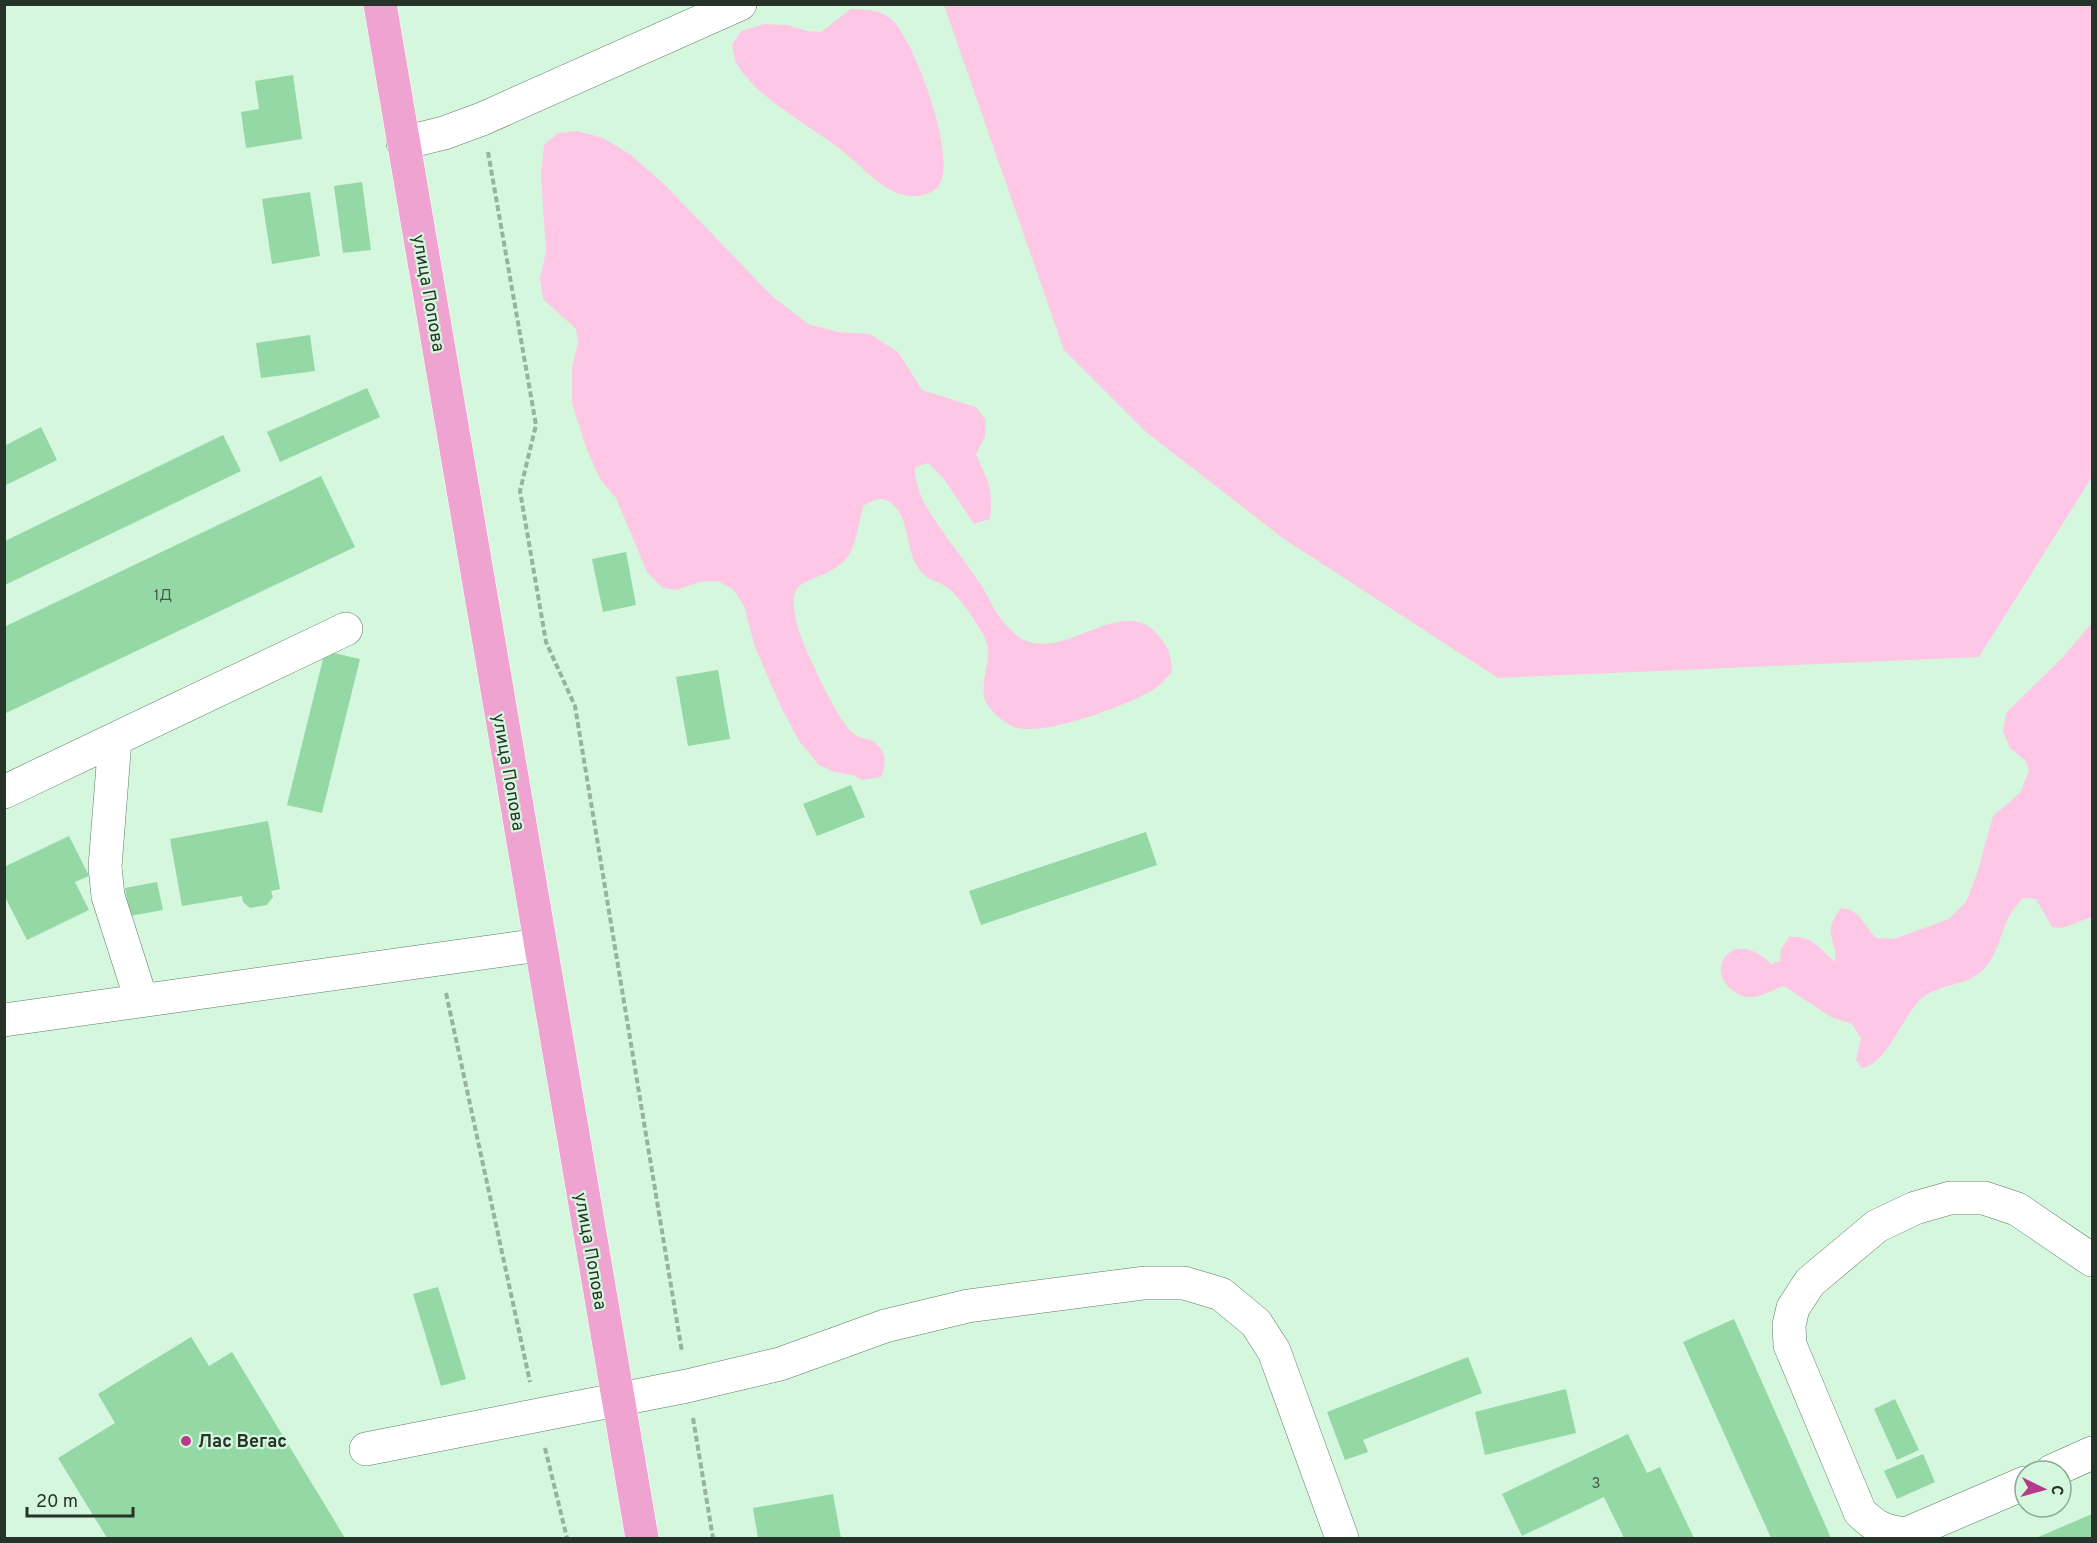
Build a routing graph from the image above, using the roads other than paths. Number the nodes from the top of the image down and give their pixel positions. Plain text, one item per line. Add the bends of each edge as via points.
1 (380, 4) edge
2 (740, 4) edge
3 (403, 142) junction
4 (346, 629) dead end
5 (115, 740) junction
6 (4, 792) edge
7 (539, 945) junction
8 (141, 999) junction
9 (4, 1020) edge
10 (2092, 1260) edge
11 (617, 1401) junction
12 (366, 1449) dead end
13 (2092, 1453) edge
14 (2073, 1462) edge
15 (2013, 1488) edge
16 (642, 1539) edge
17 (1342, 1539) edge

1 - 3 main road, улица Попова
2 - 3 street via 482,119
3 - 7 main road, улица Попова
4 - 5 street
5 - 6 street
5 - 8 street via 105,867 108,896
7 - 8 street
7 - 11 main road, улица Попова
8 - 9 street
10 - 15 street via 2017,1209 1984,1198 1950,1198 1915,1208 1876,1226 1810,1282 1793,1308 1790,1345 1860,1512 1874,1526 1889,1533 1906,1534
11 - 12 street
11 - 16 main road, улица Попова
11 - 17 street via 780,1364 885,1326 940,1312 1144,1283 1184,1283 1221,1294 1256,1323 1274,1351
13 - 14 street

